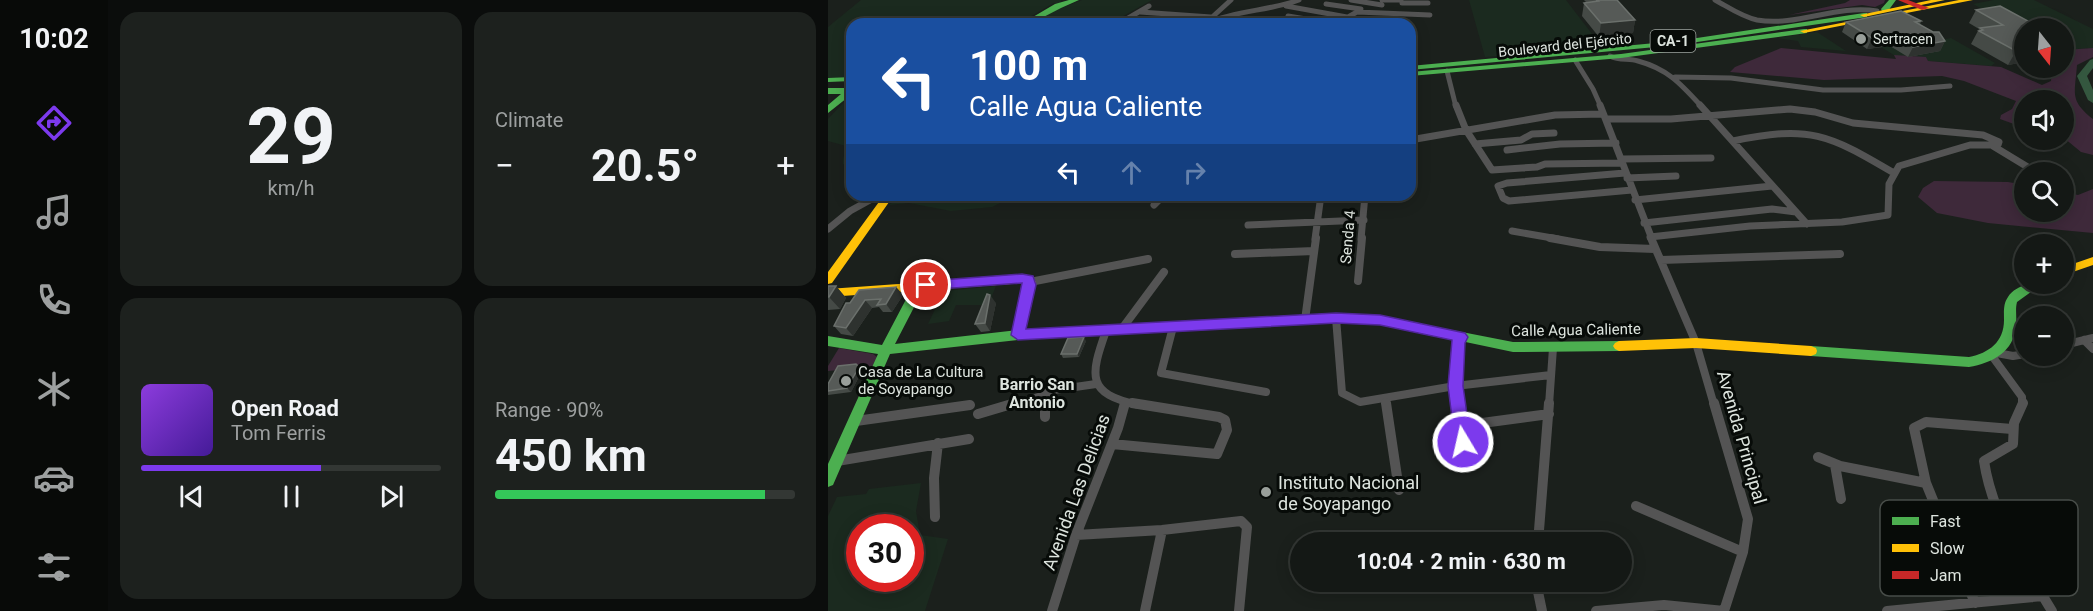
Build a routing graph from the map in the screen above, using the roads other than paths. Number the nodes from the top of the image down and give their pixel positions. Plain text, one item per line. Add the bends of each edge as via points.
1 (1076, 0) edge
2 (1230, 0) edge
3 (1299, 0) edge
4 (1351, 0) edge
5 (1715, 0) edge
6 (1942, 0) edge
7 (1962, 0) edge
8 (1970, 0) edge
9 (1401, 1) edge
10 (1382, 2) edge
11 (1428, 2) edge
12 (1326, 4) dead end
13 (1920, 4) edge
14 (1149, 6) dead end
15 (1286, 6) junction
16 (1885, 7) edge
17 (1140, 12) junction
18 (1383, 13) junction
19 (1403, 14) junction
20 (1288, 16) dead end
21 (1347, 16) junction
22 (1036, 18) edge
23 (1129, 18) edge
24 (1185, 18) edge
25 (1211, 18) edge
26 (1218, 18) edge
27 (1300, 18) edge
28 (1344, 18) edge
29 (1359, 18) dead end
30 (1610, 56) junction
31 (1575, 60) junction
32 (1416, 69) edge
33 (1416, 70) edge
34 (1416, 70) edge
35 (1447, 71) junction
36 (1675, 77) junction
37 (828, 80) edge
38 (846, 85) edge
39 (828, 86) edge
40 (1950, 86) dead end
41 (846, 87) edge
42 (846, 88) edge
43 (828, 91) edge
44 (846, 92) edge
45 (828, 110) edge
46 (1708, 114) junction
47 (1605, 116) junction
48 (1466, 130) junction
49 (1554, 133) dead end
50 (1416, 139) edge
51 (1733, 141) junction
52 (1616, 143) junction
53 (1475, 144) junction
54 (1992, 145) junction
55 (1508, 150) dead end
56 (1711, 158) dead end
57 (1622, 161) junction
58 (2020, 162) edge
59 (1894, 172) junction
60 (1626, 176) junction
61 (1676, 176) dead end
62 (1772, 186) junction
63 (1632, 190) junction
64 (1635, 200) junction
65 (868, 201) edge
66 (885, 201) edge
67 (1159, 201) edge
68 (1320, 201) edge
69 (1365, 201) edge
70 (1154, 206) dead end
71 (1796, 212) junction
72 (1364, 220) junction
73 (1317, 222) junction
74 (1644, 224) junction
75 (1807, 224) junction
76 (1248, 225) dead end
77 (828, 229) edge
78 (1512, 231) dead end
79 (1650, 237) junction
80 (1655, 249) junction
81 (1314, 251) junction
82 (1235, 254) dead end
83 (1839, 254) dead end
84 (1148, 259) dead end
85 (1661, 260) junction
86 (2093, 261) edge
87 (2074, 268) edge
88 (1164, 272) dead end
89 (828, 280) edge
90 (1358, 281) dead end
91 (1030, 282) junction
92 (918, 286) junction
93 (828, 293) edge
94 (2021, 294) edge
95 (1336, 318) junction
96 (1305, 320) junction
97 (1173, 327) junction
98 (1123, 330) junction
99 (1106, 331) junction
100 (1018, 335) junction
101 (1460, 337) junction
102 (2089, 339) edge
103 (828, 341) edge
104 (1696, 343) junction
105 (2074, 343) edge
106 (1553, 348) junction
107 (2093, 349) edge
108 (886, 350) junction
109 (1995, 355) junction
110 (2014, 356) edge
111 (1551, 375) junction
112 (1096, 384) junction
113 (1455, 386) junction
114 (1266, 392) dead end
115 (1045, 395) junction
116 (1384, 398) junction
117 (1125, 402) junction
118 (970, 405) dead end
119 (978, 414) dead end
120 (1549, 414) junction
121 (1045, 417) dead end
122 (856, 421) junction
123 (1460, 426) junction
124 (2012, 429) junction
125 (969, 439) dead end
126 (938, 443) junction
127 (1112, 444) junction
128 (1818, 457) dead end
129 (1466, 459) dead end
130 (837, 461) junction
131 (1835, 465) junction
132 (828, 480) edge
133 (1926, 483) junction
134 (1399, 490) dead end
135 (1841, 498) dead end
136 (1933, 500) edge
137 (1993, 500) edge
138 (1636, 506) dead end
139 (935, 517) dead end
140 (1162, 530) junction
141 (1539, 532) edge
142 (1076, 535) junction
143 (1743, 552) junction
144 (1538, 592) edge
145 (1972, 596) edge
146 (2043, 596) joint
147 (1975, 603) junction
148 (1052, 611) edge
149 (1145, 611) edge
150 (1239, 611) edge
151 (1542, 611) edge
152 (1596, 611) edge
153 (1724, 611) edge
154 (1887, 611) edge
155 (2052, 611) edge

1 - 22 main road
2 - 25 street
3 - 15 street
4 - 10 street
5 - 16 street via 1745,16 1764,20
6 - 13 main road
7 - 13 main road
8 - 13 main road, Boulevard del Ejército / CA-1
9 - 10 street
9 - 11 street
9 - 19 street
10 - 18 street
11 - 19 street via 1431,16
12 - 18 street
13 - 16 main road, Boulevard del Ejército / CA-1
13 - 30 main road, Boulevard del Ejército / CA-1 via 1805,31
13 - 33 main road via 1756,34 1559,60
14 - 17 street
15 - 21 street
15 - 26 street
16 - 32 main road, Boulevard del Ejército / CA-1 via 1666,42
17 - 23 street
17 - 24 street
18 - 19 street
18 - 21 street via 1357,12
20 - 27 street
21 - 28 street
21 - 29 street
30 - 31 main road, Boulevard del Ejército / CA-1
30 - 36 street via 1636,60
31 - 35 main road, Boulevard del Ejército / CA-1
31 - 47 street, Avenida Principal
34 - 35 main road, Boulevard del Ejército / CA-1
35 - 48 street
36 - 40 street via 1731,78 1823,90
36 - 46 street
37 - 38 main road
39 - 41 main road
42 - 43 main road
44 - 45 main road
46 - 47 street via 1671,119
46 - 51 street
46 - 54 street via 1804,111 1853,123 1983,135 1999,142
47 - 48 street via 1555,115
47 - 52 street, Avenida Principal
48 - 50 street
48 - 53 street
49 - 53 street
51 - 59 street via 1759,135 1813,134 1842,144
51 - 62 street
52 - 55 street
52 - 57 street, Avenida Principal
53 - 57 street via 1494,171 1545,164
54 - 58 street
54 - 59 street via 1963,146 1899,166
56 - 57 street
57 - 60 street, Avenida Principal
59 - 75 street via 1886,190 1888,215 1846,223
60 - 61 street
60 - 63 street, Avenida Principal
60 - 63 street via 1498,186 1503,198 1509,201
62 - 64 street
62 - 71 street
63 - 64 street, Avenida Principal
64 - 74 street, Avenida Principal
65 - 77 street
66 - 89 main road
67 - 70 street
68 - 73 street
69 - 72 street, Senda 4
71 - 74 street via 1772,209
71 - 75 street
72 - 73 street
72 - 90 street, Senda 4
73 - 76 street
73 - 81 street
74 - 79 street, Avenida Principal
75 - 79 street via 1742,226
78 - 80 street via 1600,247
79 - 80 street, Avenida Principal
80 - 85 street, Avenida Principal
81 - 82 street
81 - 96 street
83 - 85 street
84 - 91 street
85 - 104 street, Avenida Principal
86 - 87 main road
88 - 98 street
91 - 92 main road via 1022,278
91 - 100 main road
92 - 93 main road
92 - 108 main road
94 - 109 main road via 2009,306 2008,338
95 - 96 main road, Calle Agua Caliente
95 - 101 main road, Calle Agua Caliente via 1380,320
95 - 116 street via 1342,393 1360,402
96 - 97 main road, Calle Agua Caliente
97 - 98 main road, Calle Agua Caliente
97 - 114 street via 1161,373
98 - 99 main road, Calle Agua Caliente
99 - 100 main road, Calle Agua Caliente
99 - 112 street via 1098,355
100 - 108 main road, Calle Agua Caliente
101 - 106 main road, Calle Agua Caliente via 1513,347
101 - 113 street
102 - 105 street
102 - 107 street
103 - 108 main road, Calle Agua Caliente
104 - 106 main road, Calle Agua Caliente
104 - 109 main road, Calle Agua Caliente via 1962,362
104 - 143 street, Avenida Principal via 1748,519
106 - 111 street
108 - 122 main road
109 - 110 street
109 - 124 street via 2023,400
111 - 113 street
111 - 120 street
112 - 115 street via 1054,388
112 - 117 street, Avenida Las Delicias via 1103,394
113 - 116 street
113 - 123 street
115 - 119 street
115 - 121 street
116 - 134 street
117 - 127 street, Avenida Las Delicias
117 - 127 street via 1223,418 1227,428 1217,454
118 - 122 street
120 - 123 street
120 - 141 street
122 - 130 main road
123 - 129 street
124 - 133 street via 1926,422 1914,428
124 - 137 street via 2013,444 1984,461
125 - 126 street
126 - 130 street
126 - 139 street
127 - 142 street, Avenida Las Delicias
128 - 131 street
130 - 132 main road
131 - 133 street
131 - 135 street
133 - 136 street
138 - 143 street
140 - 142 street
140 - 149 street
140 - 150 street via 1241,521 1247,527
142 - 148 street, Avenida Las Delicias
143 - 153 street, Avenida Principal
144 - 151 street
145 - 147 street
146 - 147 street
146 - 155 street
147 - 154 street
152 - 153 street via 1664,605

